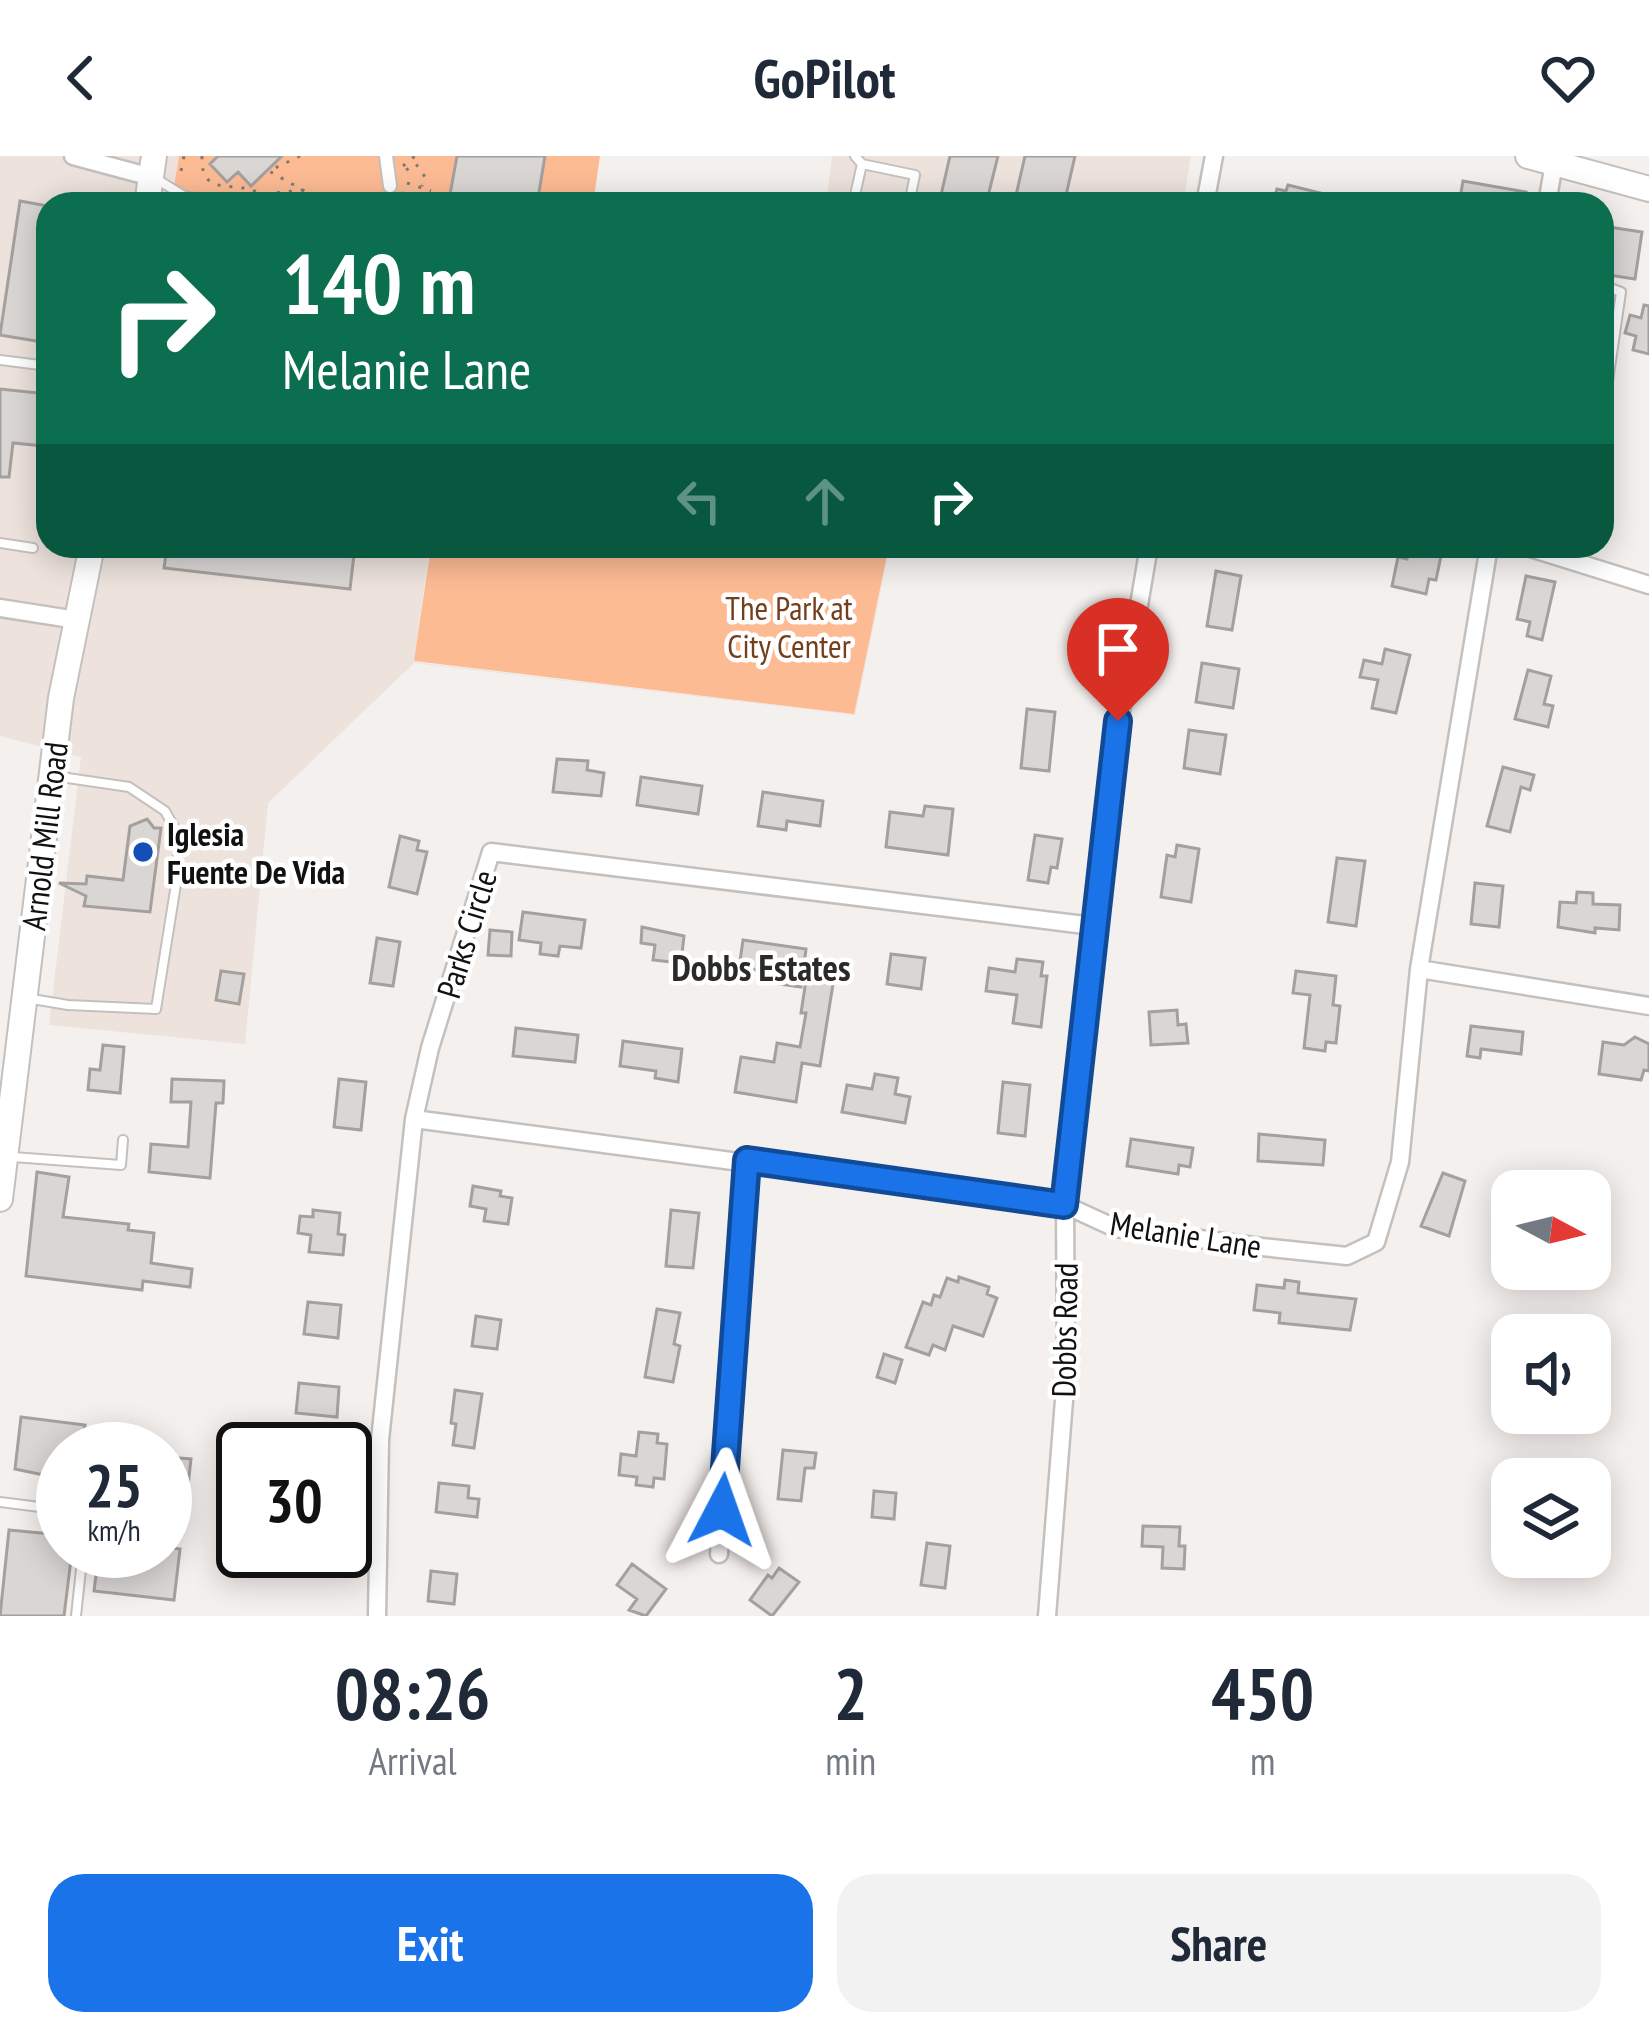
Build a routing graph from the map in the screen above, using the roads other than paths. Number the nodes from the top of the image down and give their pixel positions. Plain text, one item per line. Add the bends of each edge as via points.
1 (73, 156) edge
2 (386, 156) edge
3 (1214, 156) edge
4 (1528, 156) edge
5 (1556, 159) edge
6 (858, 160) edge
7 (153, 166) edge
8 (394, 177) road end
9 (1649, 189) edge
10 (180, 192) edge
11 (854, 192) edge
12 (912, 192) edge
13 (1207, 192) edge
14 (1549, 192) edge
15 (1614, 289) edge
16 (1614, 340) edge
17 (0, 360) edge
18 (36, 364) edge
19 (0, 543) edge
20 (32, 548) dead end
21 (90, 558) edge
22 (1147, 558) edge
23 (1487, 558) edge
24 (1562, 558) edge
25 (1649, 585) edge
26 (0, 608) edge
27 (77, 620) junction
28 (52, 776) junction
29 (1093, 926) junction
30 (1419, 969) junction
31 (25, 998) junction
32 (1649, 1006) edge
33 (414, 1118) junction
34 (123, 1140) dead end
35 (5, 1157) junction
36 (747, 1160) junction
37 (0, 1199) edge
38 (1064, 1205) junction
39 (0, 1502) edge
40 (36, 1507) edge
41 (719, 1554) dead end
42 (80, 1578) edge
43 (76, 1616) edge
44 (377, 1616) edge
45 (1047, 1616) edge

1 - 7 street
2 - 8 street
3 - 13 street
4 - 5 main road
5 - 9 main road
5 - 14 street
6 - 11 lane
6 - 12 lane via 915,176
7 - 10 lane
15 - 16 lane via 1621,292
17 - 18 lane
19 - 20 lane
21 - 27 main road, Arnold Mill Road
22 - 29 street, Dobbs Road
23 - 30 street, Melanie Lane
24 - 25 street
26 - 27 street
27 - 28 main road, Arnold Mill Road
28 - 31 main road, Arnold Mill Road
28 - 31 lane via 129,787 165,811 179,836 177,878 156,1009
29 - 33 street, Parks Circle via 491,852
29 - 38 street, Dobbs Road
30 - 32 street
30 - 38 street, Melanie Lane via 1400,1162 1376,1242 1347,1256 1114,1228
31 - 35 main road, Arnold Mill Road
33 - 36 street, Melanie Lane
33 - 44 street, Parks Circle via 380,1440
34 - 35 lane via 121,1165
35 - 37 main road, Arnold Mill Road
36 - 38 street, Melanie Lane
36 - 41 street
38 - 45 street, Dobbs Road via 1066,1375
39 - 40 lane
42 - 43 lane

